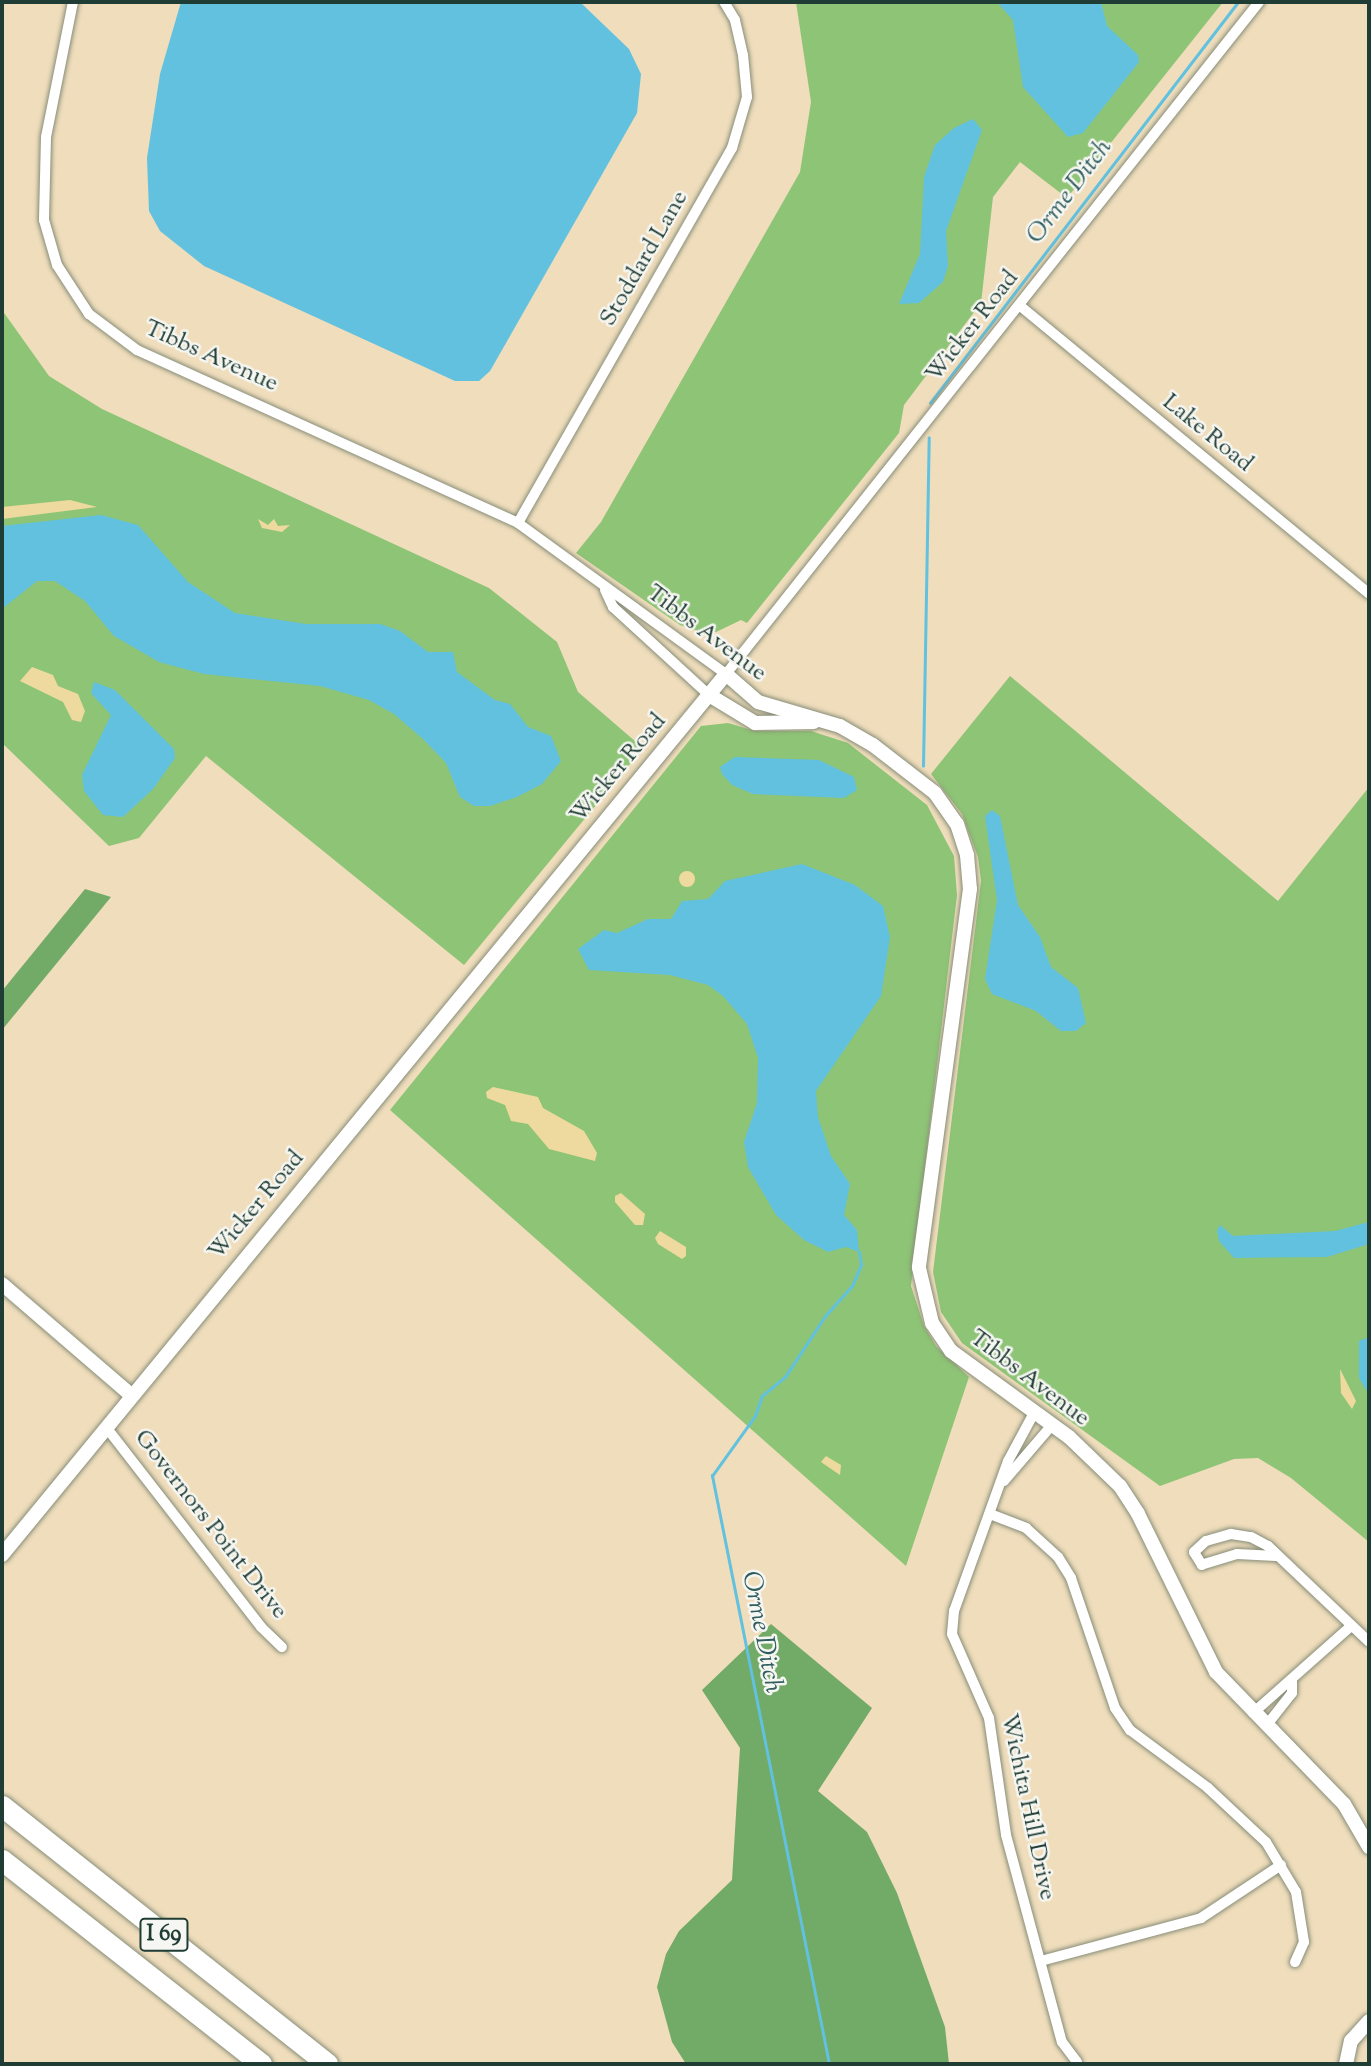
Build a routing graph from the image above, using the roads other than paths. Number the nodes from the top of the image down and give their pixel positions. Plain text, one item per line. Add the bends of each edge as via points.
1 (73, 2) edge
2 (724, 2) edge
3 (1259, 2) edge
4 (1019, 305) junction
5 (518, 523) junction
6 (605, 590) junction
7 (1369, 594) edge
8 (726, 674) junction
9 (709, 695) junction
10 (822, 721) junction
11 (2, 1284) edge
12 (131, 1395) junction
13 (1034, 1413) junction
14 (1052, 1425) junction
15 (106, 1427) junction
16 (1003, 1483) junction
17 (990, 1514) junction
18 (2, 1555) edge
19 (1276, 1556) junction
20 (1350, 1627) junction
21 (1369, 1642) edge
22 (282, 1647) dead end
23 (1292, 1681) junction
24 (1253, 1713) junction
25 (1266, 1726) junction
26 (2, 1806) edge
27 (1369, 1847) edge
28 (2, 1860) edge
29 (1281, 1865) junction
30 (1041, 1961) junction
31 (1295, 1962) dead end
32 (1369, 2021) edge
33 (1077, 2062) dead end
34 (261, 2064) edge
35 (327, 2064) edge
36 (1346, 2064) edge

1 - 5 street, Tibbs Avenue via 46,137 44,220 57,265 89,314 137,350
2 - 5 street, Stoddard Lane via 735,20 743,55 747,97 739,130
3 - 4 street, Wicker Road
4 - 7 street, Lake Road
4 - 8 street, Wicker Road
5 - 6 street, Tibbs Avenue
6 - 8 street, Tibbs Avenue via 667,628
6 - 9 street, Tibbs Avenue via 613,607
8 - 9 street, Wicker Road
8 - 10 street, Tibbs Avenue via 758,702
9 - 10 street, Tibbs Avenue via 755,723
9 - 12 street, Wicker Road
10 - 13 street, Tibbs Avenue via 857,734 935,793 957,824 967,855 970,888 920,1286 932,1324 951,1351
11 - 12 street
12 - 15 street, Wicker Road
13 - 14 street, Tibbs Avenue
13 - 16 street, Wichita Hill Drive via 1008,1461
14 - 16 street, Wichita Hill Drive
14 - 24 street, Tibbs Avenue via 1097,1460 1139,1514 1216,1672
15 - 18 street, Wicker Road
15 - 22 street, Governors Point Drive via 261,1627
16 - 17 street, Wichita Hill Drive
17 - 29 street via 1026,1528 1058,1558 1071,1578 1115,1708 1130,1730 1208,1788 1266,1842
17 - 30 street, Wichita Hill Drive via 954,1611 952,1634 989,1718 1006,1835
19 - 19 street via 1251,1537 1231,1534 1206,1541 1194,1552 1202,1565 1237,1554
19 - 20 street
20 - 21 street
20 - 23 street
23 - 24 street
23 - 25 street via 1292,1693
24 - 25 street, Tibbs Avenue
25 - 27 street, Tibbs Avenue via 1344,1804
26 - 35 highway, I 69
28 - 34 highway, I 69
29 - 30 street via 1202,1918
29 - 31 street via 1296,1892 1304,1941
30 - 33 street, Wichita Hill Drive via 1062,2042
32 - 36 street via 1351,2041

